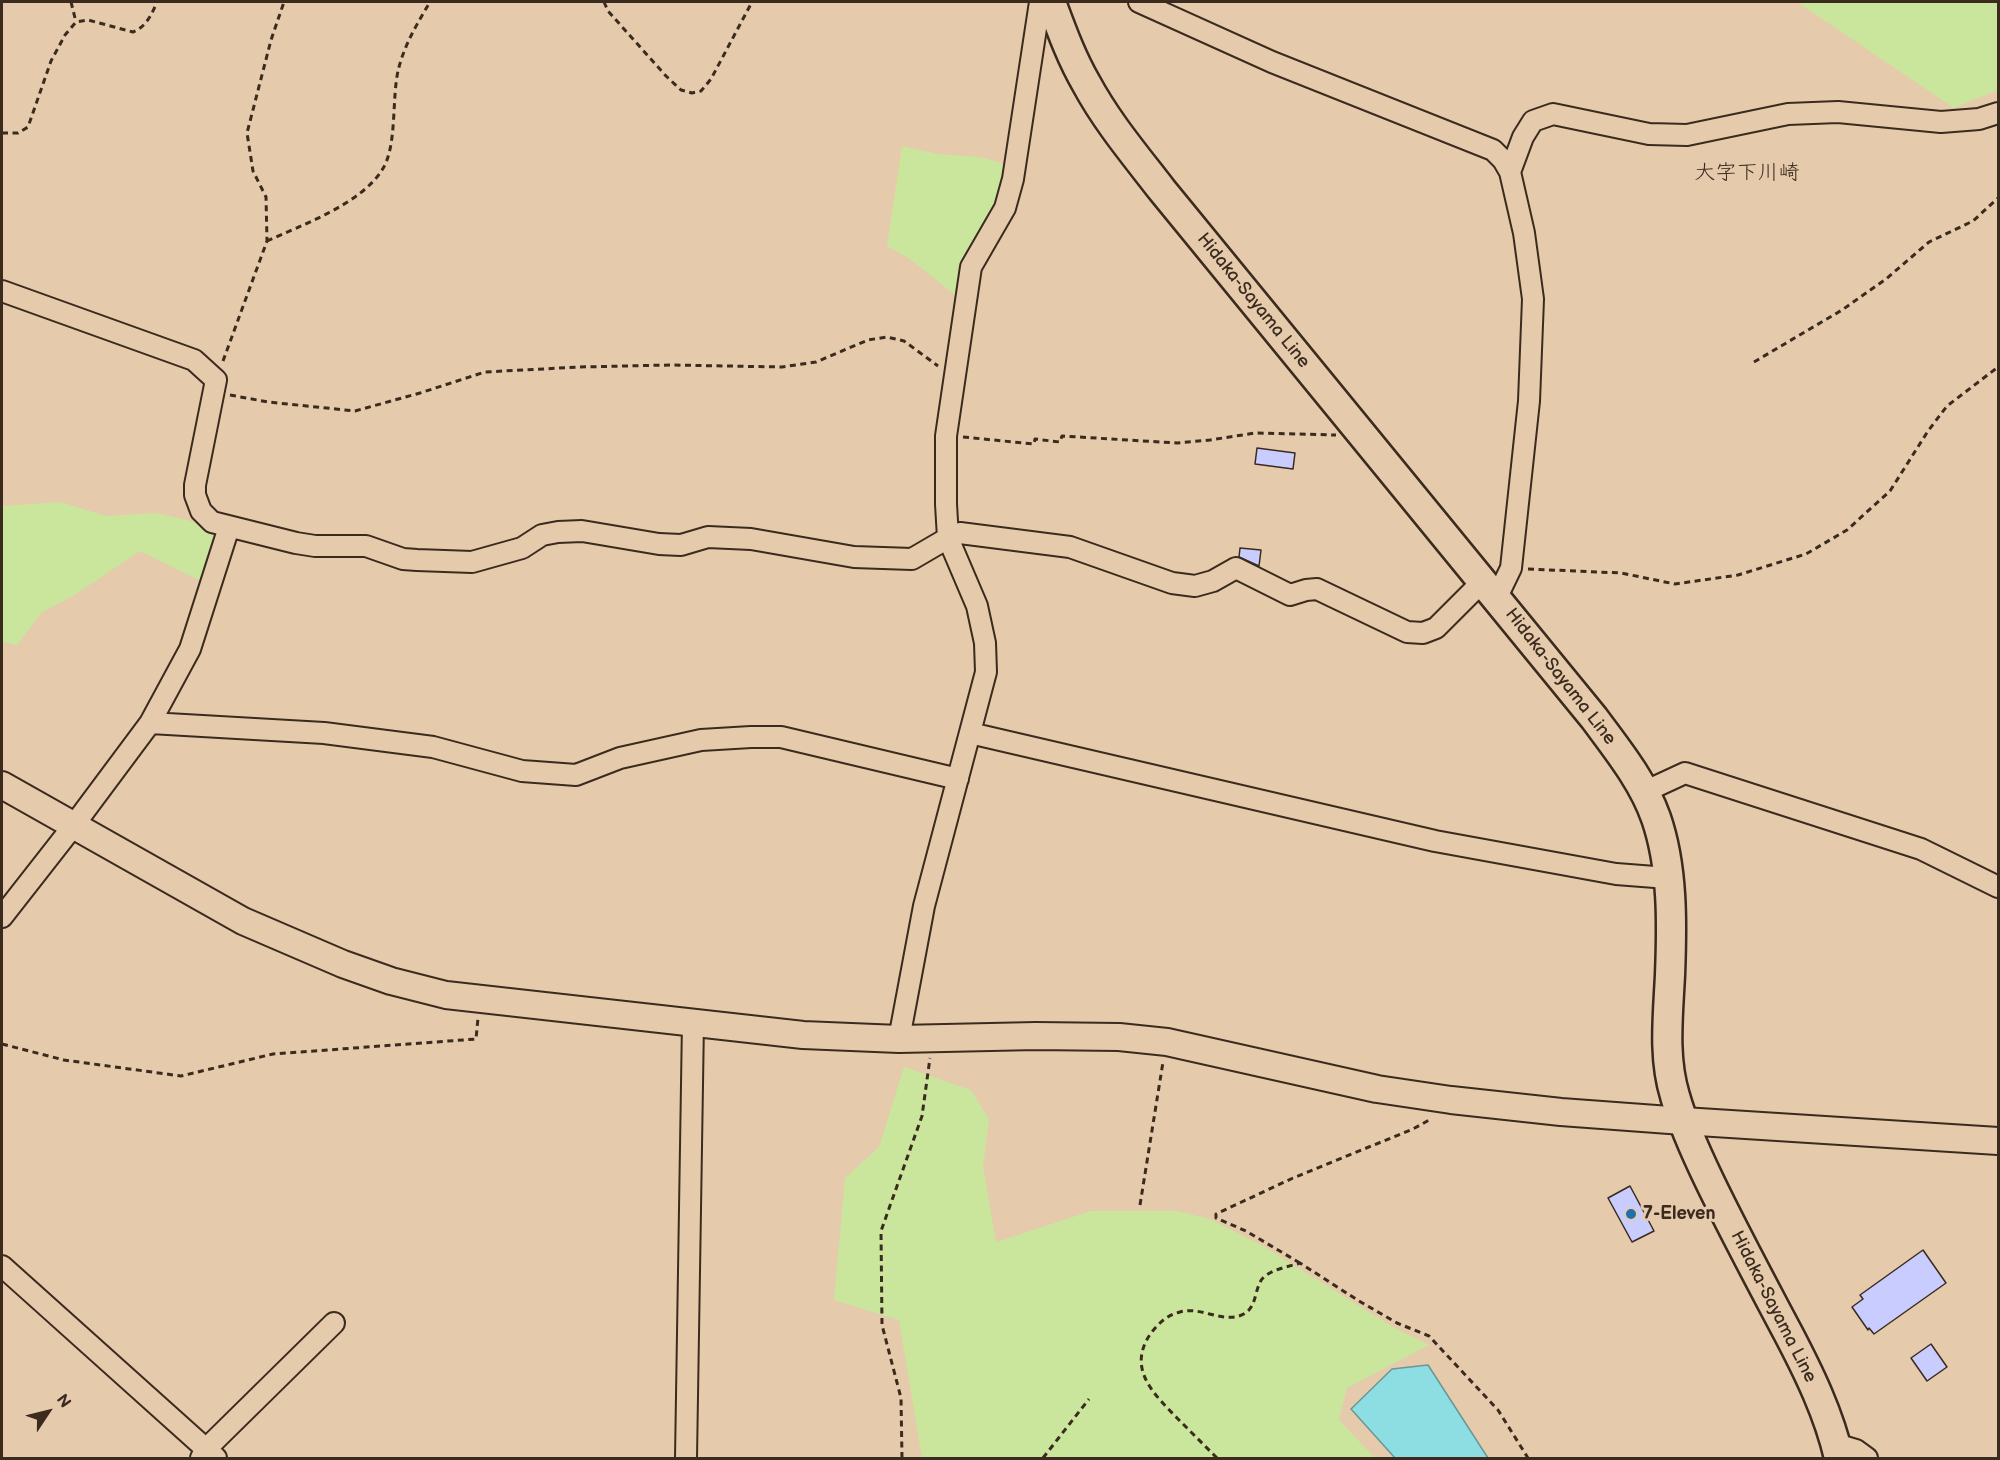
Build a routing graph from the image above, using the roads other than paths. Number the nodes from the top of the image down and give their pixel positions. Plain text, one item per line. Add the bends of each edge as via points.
1 (1040, 2) edge
2 (1051, 2) edge
3 (1139, 2) edge
4 (1998, 113) edge
5 (1509, 172) junction
6 (2, 291) edge
7 (229, 527) junction
8 (948, 538) junction
9 (1490, 589) junction
10 (150, 723) junction
11 (970, 734) junction
12 (958, 779) junction
13 (2, 784) edge
14 (1644, 792) junction
15 (74, 825) junction
16 (1668, 878) junction
17 (1998, 886) edge
18 (2, 917) edge
19 (693, 1022) junction
20 (899, 1039) junction
21 (1683, 1121) junction
22 (1998, 1142) edge
23 (2, 1266) edge
24 (334, 1323) dead end
25 (1837, 1451) edge
26 (207, 1456) edge
27 (686, 1458) edge
28 (1867, 1458) edge

1 - 8 street via 1013,179 1005,208 971,267 946,436
2 - 9 main road, Hidaka-Sayama Line via 1086,84 1114,127
3 - 5 street via 1272,62 1493,150
4 - 5 street via 1941,122 1838,112 1788,114 1687,135 1649,134 1553,114 1533,121 1522,137
5 - 9 street via 1524,233 1533,299 1529,401 1511,568
6 - 7 street via 194,360 215,386 195,495 201,511 212,522
7 - 8 street via 315,546 366,546 403,559 472,562 522,548 558,532 582,531 681,545 708,537 751,539 854,557 912,559
7 - 10 street via 190,649
8 - 9 street via 960,533 1070,547 1172,583 1195,586 1236,568 1290,596 1317,589 1407,632 1423,633 1436,628
8 - 11 street via 977,606 985,643 986,672
9 - 14 main road, Hidaka-Sayama Line via 1594,718
10 - 12 street via 324,733 433,747 522,771 568,775 620,758 700,740 781,737
10 - 15 street
11 - 12 street
11 - 16 street via 1435,842 1616,874
12 - 20 street via 924,906
13 - 15 street
14 - 16 main road, Hidaka-Sayama Line via 1656,817
14 - 17 street via 1685,773 1922,849
15 - 18 street
15 - 19 street via 243,921 391,981 446,995
16 - 21 main road, Hidaka-Sayama Line via 1668,1068
19 - 20 street via 803,1035
19 - 27 street
20 - 21 street via 1036,1036 1167,1042 1377,1089 1561,1112
21 - 22 street
21 - 25 main road, Hidaka-Sayama Line via 1719,1201 1808,1372
23 - 26 street
24 - 26 street
25 - 28 street via 1856,1450

